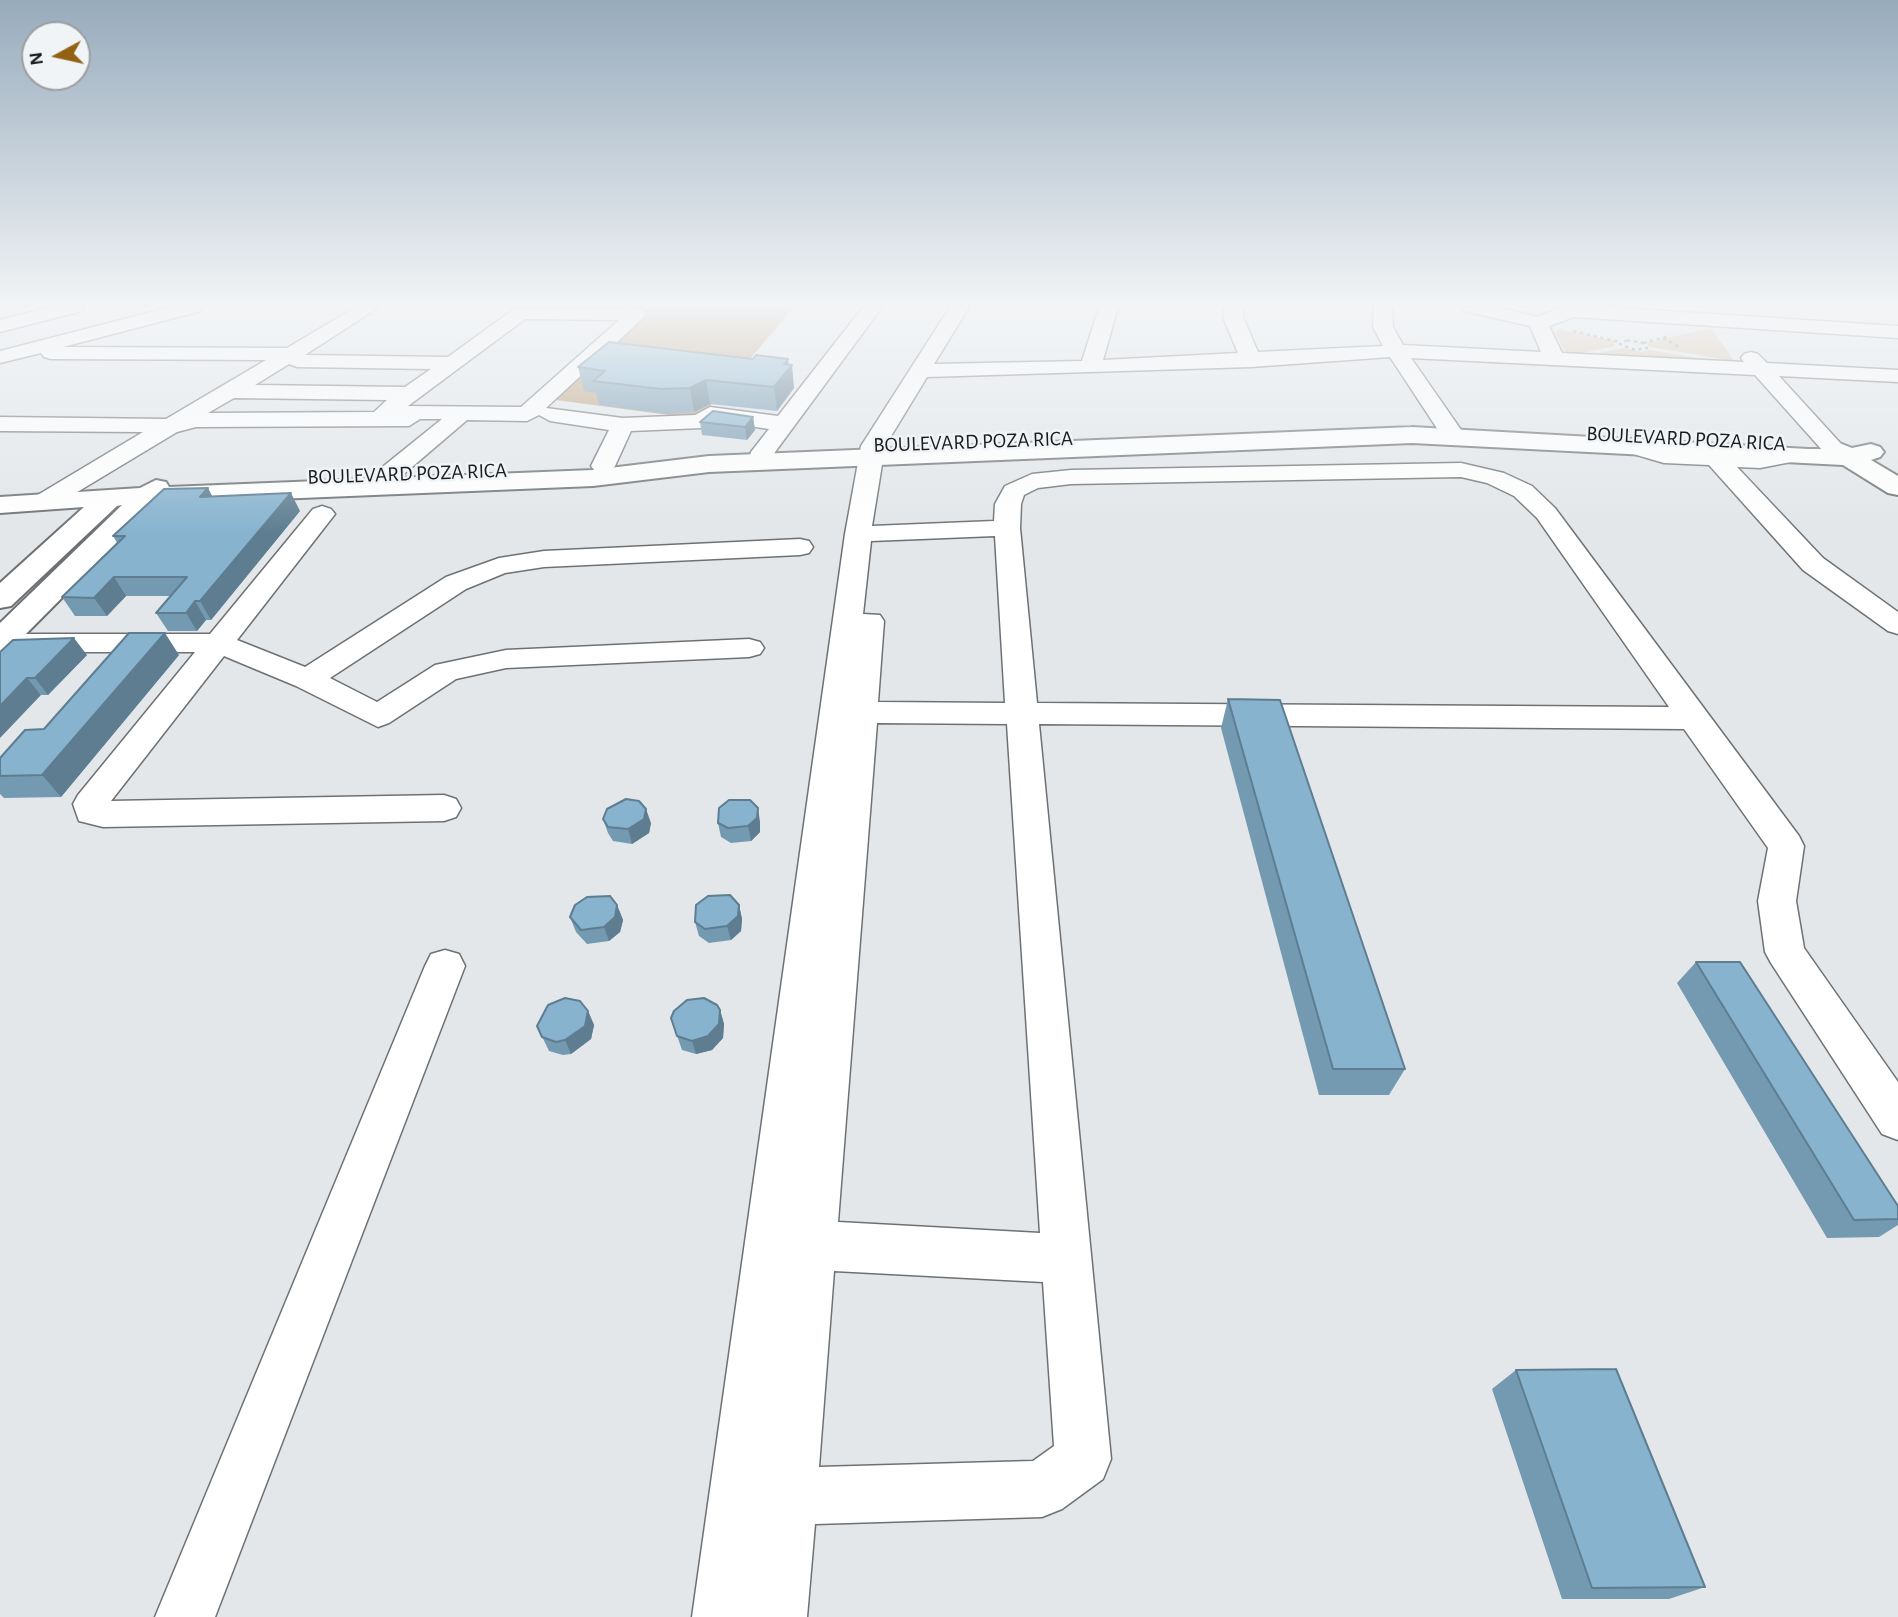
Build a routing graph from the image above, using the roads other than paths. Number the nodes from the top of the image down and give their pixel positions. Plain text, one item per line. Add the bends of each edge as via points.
1 (245, 382) edge
2 (424, 382) edge
3 (561, 382) edge
4 (816, 382) edge
5 (915, 382) edge
6 (938, 382) edge
7 (1406, 382) edge
8 (1774, 382) edge
9 (230, 391) junction
10 (933, 392) dead end
11 (409, 394) junction
12 (550, 414) dead end
13 (0, 424) edge
14 (784, 424) junction
15 (623, 425) junction
16 (173, 426) junction
17 (1439, 431) junction
18 (1551, 437) junction
19 (1631, 446) junction
20 (890, 448) junction
21 (1849, 452) junction
22 (1898, 453) edge
23 (1788, 456) junction
24 (762, 457) junction
25 (1716, 459) junction
26 (603, 466) junction
27 (388, 474) junction
28 (1898, 487) edge
29 (134, 492) junction
30 (45, 501) junction
31 (0, 505) edge
32 (322, 514) dead end
33 (1007, 528) junction
34 (868, 534) junction
35 (800, 547) dead end
36 (0, 599) edge
37 (1898, 625) edge
38 (0, 641) edge
39 (218, 643) junction
40 (0, 647) edge
41 (749, 648) dead end
42 (307, 679) junction
43 (849, 713) junction
44 (1022, 715) junction
45 (1691, 718) junction
46 (444, 807) dead end
47 (444, 966) dead end
48 (1898, 1119) edge
49 (791, 1244) junction
50 (1067, 1259) junction
51 (788, 1496) junction
52 (737, 1498) junction
53 (185, 1617) edge
54 (722, 1617) edge
55 (777, 1617) edge

1 - 9 street
2 - 11 street
3 - 11 street via 527,414 385,412
4 - 14 street
5 - 20 street
6 - 10 street
7 - 17 street
8 - 21 street
9 - 11 street
9 - 16 street
12 - 15 street
13 - 16 street
14 - 15 street via 710,414 701,421
14 - 24 street
15 - 26 street
16 - 27 street via 195,420 456,419
16 - 30 street
17 - 18 main road, BOULEVARD POZA RICA
17 - 20 main road, BOULEVARD POZA RICA
18 - 19 main road, BOULEVARD POZA RICA
18 - 21 main road, BOULEVARD POZA RICA
19 - 23 main road, BOULEVARD POZA RICA
19 - 25 street via 1664,456
20 - 24 main road, BOULEVARD POZA RICA
20 - 34 street
21 - 22 main road, BOULEVARD POZA RICA
21 - 23 main road, BOULEVARD POZA RICA
21 - 28 main road
23 - 25 street via 1760,461
24 - 26 main road, BOULEVARD POZA RICA via 707,454
24 - 29 main road, BOULEVARD POZA RICA via 593,478
25 - 37 street via 1812,564
26 - 27 main road, BOULEVARD POZA RICA
27 - 29 main road, BOULEVARD POZA RICA
29 - 30 main road, BOULEVARD POZA RICA
29 - 36 main road
29 - 38 main road
30 - 31 main road, BOULEVARD POZA RICA
32 - 39 street
33 - 34 street
33 - 44 street
33 - 45 street via 1014,491 1032,481 1071,477 1461,471 1495,478 1524,492 1546,513
34 - 43 street
35 - 42 street via 544,559 499,566 456,583
39 - 40 street via 25,643
39 - 42 street
39 - 46 street via 90,804 91,812
41 - 42 street via 506,659 446,672 378,716
43 - 44 street
43 - 49 street
44 - 45 street
44 - 50 street
45 - 48 street via 1786,846 1777,901 1786,952
47 - 53 street
49 - 50 street
49 - 51 street
49 - 52 street
50 - 51 street via 1083,1459 1042,1489
51 - 52 street
51 - 55 street
52 - 54 street

